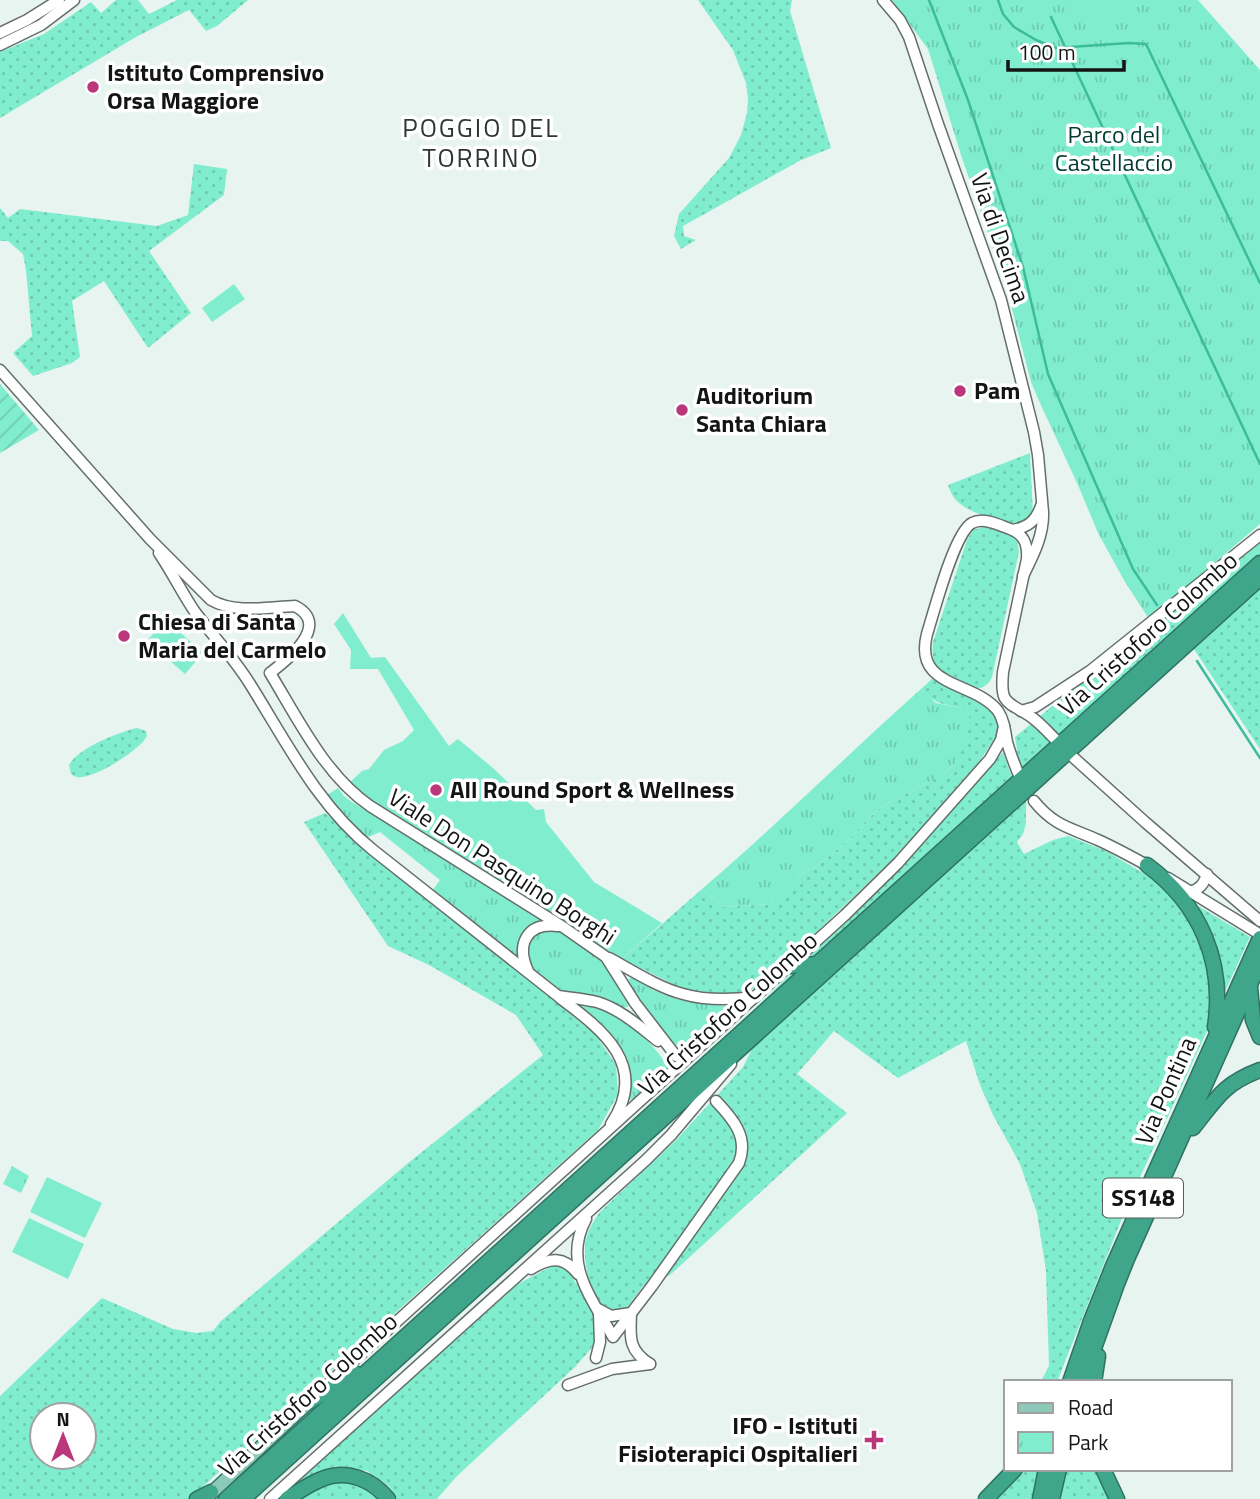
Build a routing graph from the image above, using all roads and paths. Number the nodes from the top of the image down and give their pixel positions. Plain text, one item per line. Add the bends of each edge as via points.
1 (59, 0) edge
2 (75, 0) edge
3 (883, 0) edge
4 (0, 33) edge
5 (0, 45) edge
6 (0, 370) edge
7 (1041, 503) junction
8 (1013, 530) junction
9 (1260, 535) edge
10 (150, 539) junction
11 (1260, 563) edge
12 (1023, 576) junction
13 (1260, 578) edge
14 (1018, 710) junction
15 (1004, 726) junction
16 (1055, 739) dead end
17 (1074, 758) dead end
18 (1018, 773) dead end
19 (1034, 801) dead end
20 (1147, 865) junction
21 (1211, 878) junction
22 (1190, 891) junction
23 (1203, 900) junction
24 (563, 927) junction
25 (1259, 930) edge
26 (606, 957) junction
27 (818, 964) junction
28 (791, 966) junction
29 (1253, 971) edge
30 (529, 974) junction
31 (558, 996) junction
32 (756, 997) junction
33 (635, 1003) junction
34 (621, 1013) junction
35 (1260, 1037) edge
36 (748, 1041) junction
37 (1209, 1052) junction
38 (1260, 1070) edge
39 (716, 1101) dead end
40 (603, 1134) junction
41 (1177, 1148) junction
42 (593, 1209) junction
43 (582, 1279) junction
44 (510, 1282) junction
45 (1108, 1307) junction
46 (598, 1309) junction
47 (631, 1313) junction
48 (395, 1347) junction
49 (1082, 1347) junction
50 (596, 1358) dead end
51 (1065, 1380) edge
52 (1071, 1380) edge
53 (1083, 1380) edge
54 (1094, 1380) edge
55 (568, 1385) dead end
56 (309, 1402) junction
57 (1013, 1471) edge
58 (1046, 1471) edge
59 (1059, 1471) edge
60 (1104, 1471) edge
61 (208, 1496) edge
62 (197, 1499) edge
63 (226, 1499) edge
64 (243, 1499) edge
65 (271, 1499) edge
66 (287, 1499) edge
67 (388, 1499) edge
68 (986, 1499) edge
69 (1040, 1499) edge
70 (1052, 1499) edge
71 (1116, 1499) edge

1 - 4 main road
2 - 5 main road via 37,27
3 - 7 main road, Via di Decima via 911,42 1001,300 1035,438
6 - 10 main road
7 - 8 main road via 1030,524
7 - 12 main road, Via di Decima via 1041,533
8 - 12 main road, Via di Decima via 1026,544
8 - 15 main road via 991,522 975,522 966,529 955,547 925,650 928,664 938,676 994,707
9 - 14 main road, Via Cristoforo Colombo via 1081,678 1035,707
10 - 24 main road, Viale Don Pasquino Borghi via 211,600 236,608 295,606 306,614 309,627 304,643 270,673 327,765 370,806
10 - 30 main road, Viale Don Pasquino Borghi via 338,818
11 - 27 highway, Via Cristoforo Colombo
12 - 14 main road, Via di Decima via 1002,682 1006,700
13 - 36 highway, Via Cristoforo Colombo
14 - 16 main road via 1034,718
15 - 18 main road
15 - 28 main road, Via Cristoforo Colombo via 990,759 872,890
17 - 21 main road
19 - 20 main road via 1069,829
20 - 22 main road
20 - 37 highway via 1175,891 1210,947 1218,1005
21 - 22 main road
21 - 23 main road
21 - 25 main road
22 - 23 main road
23 - 25 main road
24 - 26 main road, Viale Don Pasquino Borghi
24 - 30 main road via 541,926 528,934 523,953
25 - 29 highway, Via Pontina / SS148
26 - 32 main road via 683,994 721,1000
26 - 33 main road, Viale Don Pasquino Borghi
27 - 28 highway
27 - 48 highway, Via Cristoforo Colombo
28 - 32 main road, Via Cristoforo Colombo
29 - 35 highway via 1253,1020
29 - 37 highway, Via Pontina / SS148
29 - 41 highway, Via Pontina / SS148
30 - 31 main road, Viale Don Pasquino Borghi
31 - 34 main road, Viale Don Pasquino Borghi via 598,1002
31 - 40 main road via 604,1033 621,1060 623,1096
32 - 40 main road, Via Cristoforo Colombo
33 - 34 main road
33 - 34 main road, Viale Don Pasquino Borghi via 672,1053
36 - 42 main road, Via Cristoforo Colombo via 654,1153
36 - 64 highway, Via Cristoforo Colombo
37 - 49 highway, Via Pontina / SS148 via 1113,1266
38 - 41 highway via 1218,1095
39 - 47 main road via 740,1132 741,1159
40 - 56 main road, Via Cristoforo Colombo
41 - 45 highway, Via Pontina / SS148
42 - 43 main road via 577,1240
42 - 44 main road, Via Cristoforo Colombo
43 - 44 main road via 570,1265 553,1260
43 - 46 main road
44 - 65 main road, Via Cristoforo Colombo
45 - 53 highway, Via Pontina / SS148
45 - 54 highway
46 - 47 main road via 611,1316
46 - 47 main road via 613,1336
46 - 50 main road
47 - 55 main road via 632,1345 650,1364 612,1369
48 - 56 highway
48 - 63 highway, Via Cristoforo Colombo
49 - 51 highway
49 - 52 highway, Via Pontina / SS148
56 - 61 main road, Via Cristoforo Colombo
57 - 68 highway
58 - 69 highway
59 - 70 highway
60 - 71 highway
61 - 62 highway
66 - 67 highway via 321,1479 343,1475 372,1484

